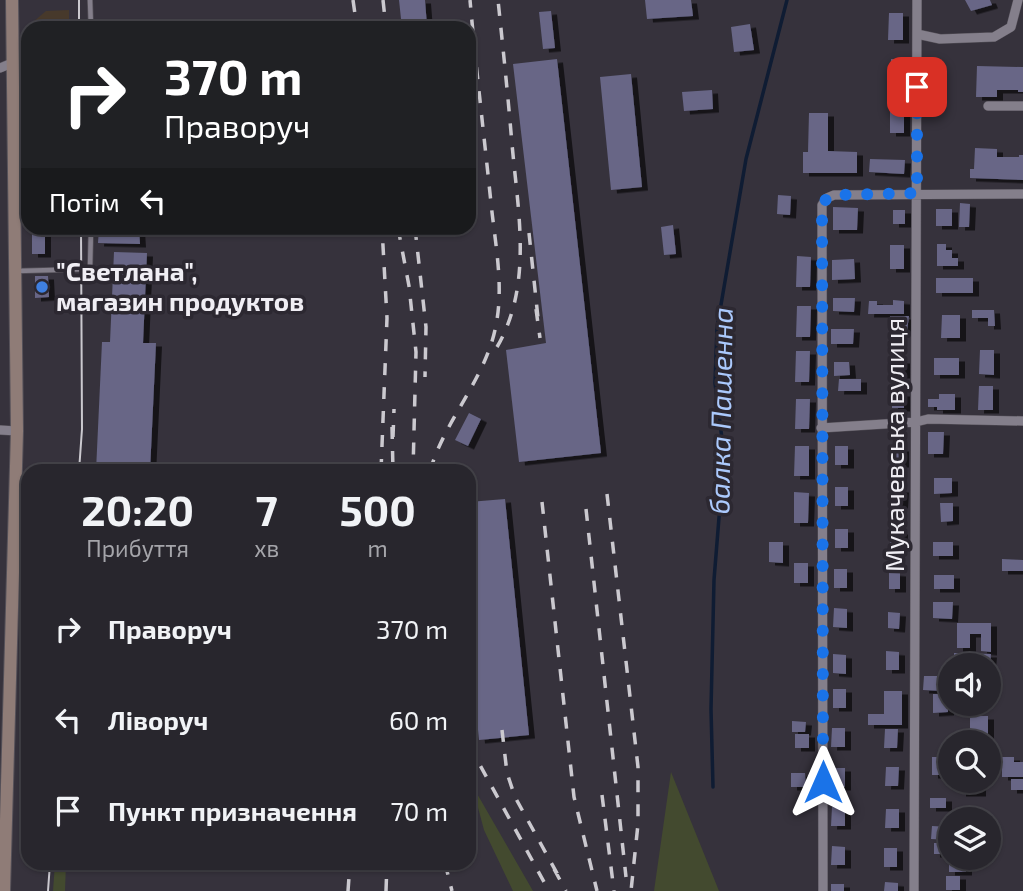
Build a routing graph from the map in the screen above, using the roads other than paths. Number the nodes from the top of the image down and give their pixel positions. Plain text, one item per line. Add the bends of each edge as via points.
1 (12, 0) edge
2 (90, 0) edge
3 (917, 0) edge
4 (1018, 0) edge
5 (91, 21) edge
6 (917, 34) junction
7 (6, 65) edge
8 (988, 106) dead end
9 (1023, 106) edge
10 (14, 174) junction
11 (21, 174) edge
12 (917, 193) junction
13 (1023, 194) edge
14 (91, 235) edge
15 (16, 271) junction
16 (1023, 421) edge
17 (916, 422) junction
18 (821, 428) junction
19 (0, 430) edge
20 (17, 431) junction
21 (4, 891) edge
22 (823, 891) edge
23 (914, 891) edge

1 - 7 main road
2 - 5 lane
3 - 6 street, Мукачевська вулиця
4 - 6 street via 1011,27 994,37 940,39
6 - 12 street, Мукачевська вулиця
7 - 10 main road
8 - 9 street
10 - 11 lane
10 - 15 main road
12 - 13 street
12 - 17 street, Мукачевська вулиця
12 - 18 street via 834,195 822,205
14 - 15 lane via 90,269
15 - 20 main road
16 - 17 street
17 - 18 street
17 - 23 street, Мукачевська вулиця
18 - 22 street
19 - 20 street
20 - 21 main road

